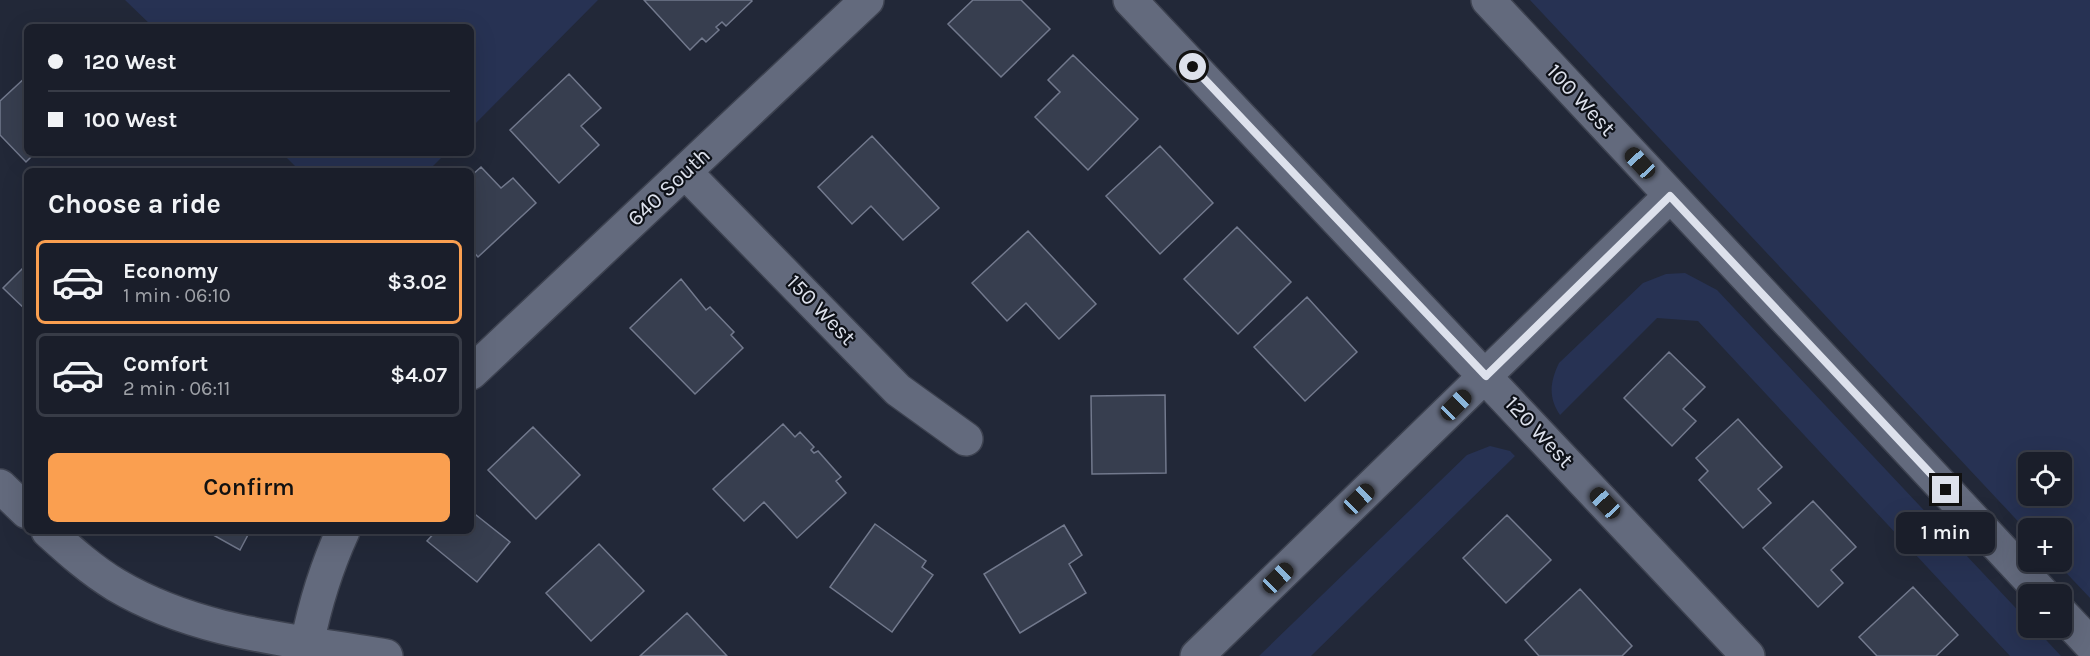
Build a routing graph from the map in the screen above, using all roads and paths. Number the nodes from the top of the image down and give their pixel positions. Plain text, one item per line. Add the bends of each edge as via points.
1 (867, 0) edge
2 (1130, 0) edge
3 (1488, 0) edge
4 (685, 172) junction
5 (1670, 196) junction
6 (474, 370) edge
7 (1486, 376) junction
8 (966, 439) dead end
9 (0, 486) edge
10 (24, 509) edge
11 (51, 534) edge
12 (343, 534) edge
13 (2034, 584) edge
14 (2072, 625) edge
15 (307, 644) junction
16 (2090, 644) edge
17 (386, 656) edge
18 (1197, 656) edge
19 (1748, 656) edge

1 - 4 street, 640 South
2 - 7 street, 120 West
3 - 5 street, 100 West
4 - 6 street, 640 South
4 - 8 street, 150 West via 898,390
5 - 7 street
5 - 13 street, 100 West
7 - 18 street
7 - 19 street, 120 West
9 - 10 street
11 - 15 street via 116,585 172,613 216,627
12 - 15 street via 320,589
14 - 16 street
15 - 17 street

